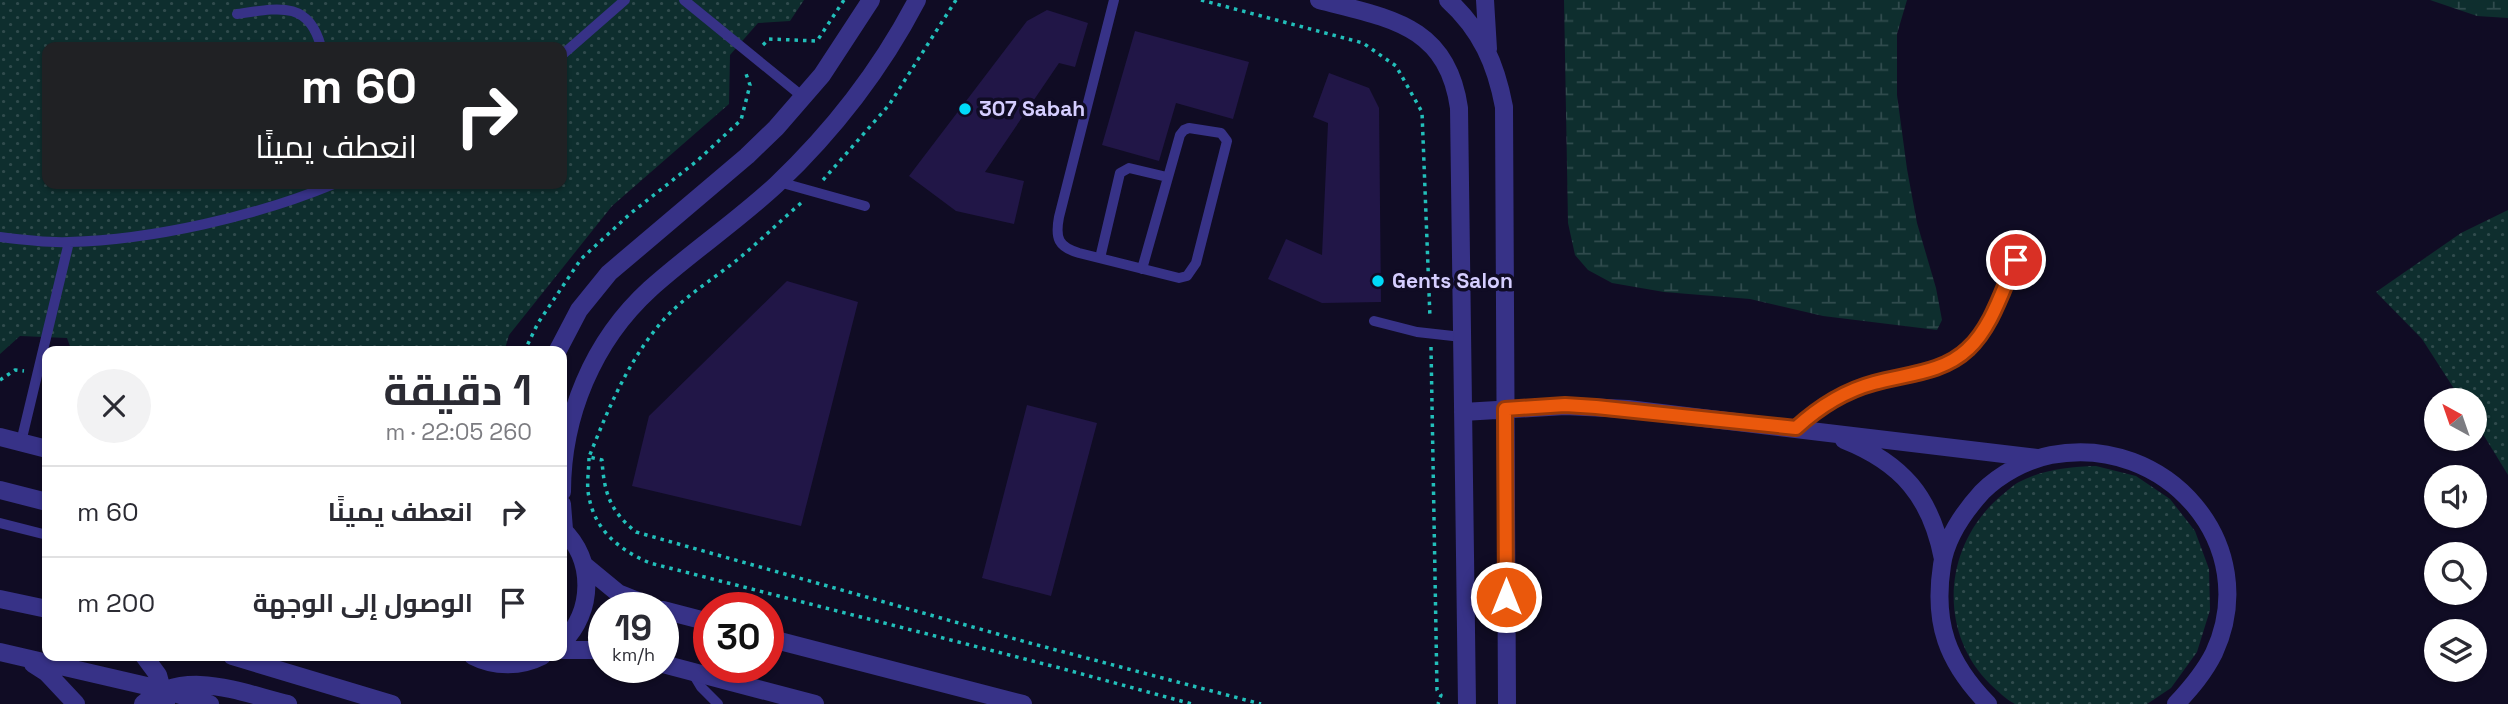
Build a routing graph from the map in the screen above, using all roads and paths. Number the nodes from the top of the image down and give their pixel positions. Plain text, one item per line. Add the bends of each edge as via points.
1 (625, 0) edge
2 (684, 0) edge
3 (844, 0) edge
4 (872, 0) edge
5 (917, 0) edge
6 (956, 0) edge
7 (1114, 0) edge
8 (1201, 0) edge
9 (1319, 0) edge
10 (1448, 0) edge
11 (1485, 0) edge
12 (237, 14) dead end
13 (319, 42) edge
14 (567, 51) edge
15 (1488, 52) junction
16 (754, 57) junction
17 (803, 97) junction
18 (1167, 177) junction
19 (779, 182) junction
20 (319, 189) edge
21 (813, 191) junction
22 (865, 206) dead end
23 (0, 237) edge
24 (69, 242) junction
25 (1100, 258) junction
26 (2016, 260) dead end
27 (1142, 269) junction
28 (1374, 321) dead end
29 (1431, 334) junction
30 (1462, 337) junction
31 (44, 346) edge
32 (527, 346) edge
33 (560, 346) edge
34 (42, 354) edge
35 (1505, 409) junction
36 (1463, 412) junction
37 (1796, 428) junction
38 (1821, 430) junction
39 (0, 437) edge
40 (567, 439) edge
41 (21, 442) junction
42 (42, 448) edge
43 (589, 457) junction
44 (2038, 458) junction
45 (0, 490) edge
46 (42, 501) edge
47 (0, 523) edge
48 (42, 534) edge
49 (567, 535) edge
50 (1943, 559) junction
51 (584, 565) junction
52 (617, 592) edge
53 (0, 599) edge
54 (42, 608) edge
55 (567, 637) edge
56 (784, 642) edge
57 (567, 650) edge
58 (588, 650) edge
59 (0, 652) edge
60 (24, 658) junction
61 (148, 661) edge
62 (249, 661) edge
63 (489, 661) edge
64 (526, 661) edge
65 (679, 668) edge
66 (692, 672) junction
67 (165, 697) edge
68 (76, 704) edge
69 (143, 704) edge
70 (210, 704) edge
71 (288, 704) edge
72 (392, 704) edge
73 (718, 704) edge
74 (815, 704) edge
75 (1023, 704) edge
76 (1192, 704) edge
77 (1261, 704) edge
78 (1438, 704) edge
79 (1467, 704) edge
80 (1507, 704) edge
81 (1988, 704) edge
82 (2176, 704) edge

1 - 14 lane
2 - 16 lane
3 - 16 path via 817,41 769,38
4 - 17 street
5 - 19 street via 860,91
6 - 21 path via 889,105
7 - 25 lane via 1057,229 1067,250
8 - 29 path via 1363,43 1396,66 1422,112
9 - 30 street via 1406,25 1423,36 1448,68 1459,108
10 - 15 street
11 - 15 street
12 - 13 lane via 295,9 314,26
15 - 35 street via 1504,107
16 - 17 lane
16 - 32 path via 745,70 750,85 741,120 581,259
17 - 33 street via 747,156 608,273 579,310
18 - 25 lane via 1129,168 1121,173
18 - 27 lane
18 - 27 lane via 1184,130 1196,128 1226,136 1193,270 1179,278
19 - 21 lane
19 - 40 street via 626,314 584,381
20 - 24 lane via 199,225
21 - 22 lane
21 - 43 path via 665,319 617,388
23 - 24 lane
24 - 31 lane
25 - 27 lane
26 - 37 lane via 1979,337 1957,358 1857,388 1824,405
28 - 29 lane
29 - 30 lane
29 - 78 path
30 - 36 street
34 - 41 lane
35 - 36 street
35 - 37 street via 1596,407
35 - 80 street
36 - 79 street
37 - 38 street
38 - 44 street
38 - 50 street via 1867,449 1904,476 1930,514
39 - 41 street
41 - 42 street
43 - 76 path via 588,496 594,514 616,545 641,560
43 - 77 path via 603,460 607,497 620,519 636,532
44 - 50 street via 1996,481 1968,507
44 - 82 street via 2104,453 2136,461 2189,498 2209,525 2221,556 2226,588 2224,621 2214,653
45 - 46 street
47 - 48 lane
49 - 51 street
50 - 81 street via 1938,592 1941,625 1951,656 1968,684
51 - 52 street
51 - 55 street via 582,613
53 - 54 street
56 - 75 street
57 - 58 street
59 - 60 street
60 - 67 street
60 - 68 street via 47,673
61 - 67 street
62 - 72 street
63 - 64 street
65 - 66 street
66 - 73 lane
66 - 74 street
67 - 69 street
67 - 70 street
67 - 71 street via 178,685 208,685

